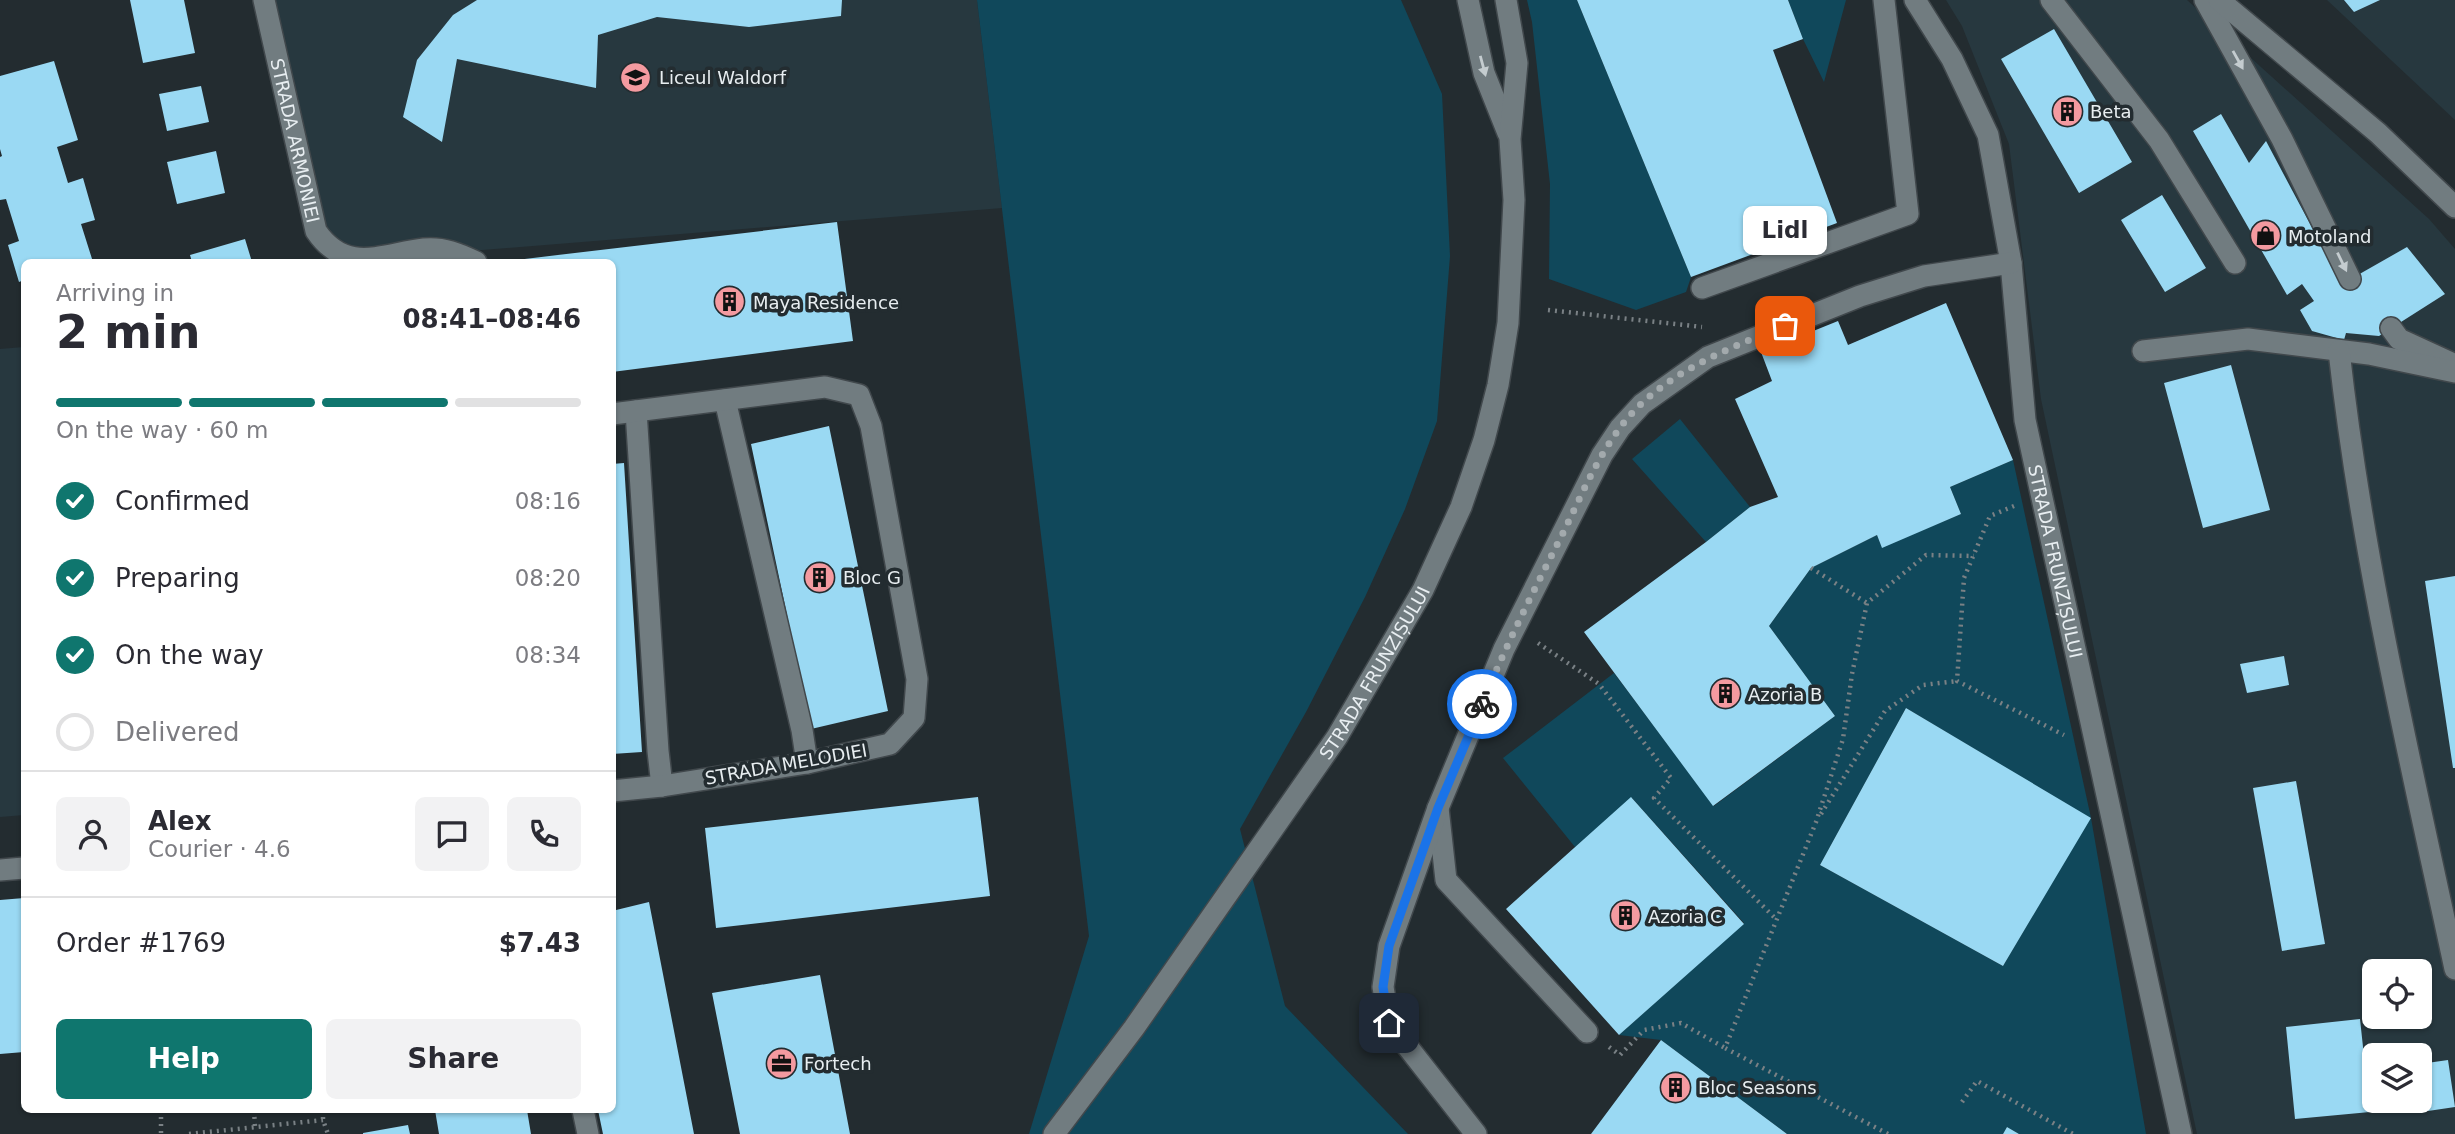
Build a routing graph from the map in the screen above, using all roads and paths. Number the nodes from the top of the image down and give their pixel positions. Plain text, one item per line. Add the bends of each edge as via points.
1 (264, 0) edge
2 (1468, 0) edge
3 (1506, 0) edge
4 (1884, 0) edge
5 (1915, 0) edge
6 (2051, 0) edge
7 (2205, 0) edge
8 (2228, 4) edge
9 (1510, 139) junction
10 (2455, 207) edge
11 (360, 259) edge
12 (375, 259) edge
13 (470, 259) edge
14 (2011, 263) junction
15 (2235, 263) dead end
16 (2350, 279) dead end
17 (1702, 288) dead end
18 (1548, 310) dead end
19 (1708, 327) dead end
20 (2391, 328) dead end
21 (2143, 351) dead end
22 (2339, 351) junction
23 (2455, 364) edge
24 (2455, 372) edge
25 (725, 400) junction
26 (636, 411) junction
27 (616, 414) edge
28 (2042, 501) junction
29 (1973, 556) junction
30 (1811, 568) dead end
31 (1867, 603) junction
32 (1515, 628) junction
33 (1957, 681) junction
34 (2097, 752) junction
35 (807, 764) junction
36 (662, 786) junction
37 (616, 791) edge
38 (1438, 808) junction
39 (1816, 822) junction
40 (21, 867) edge
41 (0, 870) edge
42 (1777, 920) junction
43 (2455, 969) edge
44 (1587, 1032) joint
45 (1725, 1048) junction
46 (1962, 1102) dead end
47 (161, 1113) edge
48 (254, 1113) edge
49 (323, 1113) edge
50 (584, 1113) edge
51 (323, 1121) junction
52 (255, 1127) junction
53 (161, 1134) edge
54 (189, 1134) edge
55 (328, 1134) edge
56 (588, 1134) edge
57 (1054, 1134) edge
58 (1476, 1134) edge
59 (1888, 1134) edge
60 (2073, 1134) edge
61 (2181, 1134) edge

1 - 11 street, STRADA ARMONIEI via 316,232 326,247
2 -> 9 street, STRADA FRUNZIȘULUI via 1484,73
3 - 9 street, STRADA FRUNZIȘULUI via 1517,63
4 - 17 street via 1908,214
5 - 14 street, STRADA FRUNZIȘULUI via 1952,59 1988,135
6 - 15 street via 2159,140
7 -> 16 street via 2282,139
8 - 10 street via 2378,133
9 - 57 street, STRADA FRUNZIȘULUI via 1514,200 1508,323 1498,385 1461,507 1423,590 1337,737 1134,1028
12 - 13 street, STRADA ARMONIEI via 426,249 457,252
14 - 28 street, STRADA FRUNZIȘULUI via 2025,420
14 - 32 street via 1924,276 1860,296 1708,357 1665,387 1642,404 1602,455
18 - 19 path
20 - 23 street via 2399,339
21 - 22 street via 2248,339
22 - 24 street
22 - 43 street via 2365,530
25 - 26 street, STRADA MELODIEI
25 - 35 street
25 - 35 street, STRADA MELODIEI via 825,387 859,395 872,426 918,679 915,718 890,744
26 - 27 street, STRADA MELODIEI
26 - 36 street
28 - 29 path via 2022,503 1990,516
28 - 34 street, STRADA FRUNZIȘULUI
29 - 31 path via 1926,555
29 - 33 path via 1964,578
30 - 31 path
31 - 39 path via 1843,739
32 - 38 street
32 - 42 path via 1599,684 1671,778 1654,798
33 - 34 path
33 - 39 path via 1923,685 1885,711
34 - 61 street, STRADA FRUNZIȘULUI
35 - 36 street, STRADA MELODIEI
36 - 37 street, STRADA MELODIEI
38 - 44 street via 1446,880
38 - 58 street via 1389,946 1383,987 1389,1023
39 - 42 path
40 - 41 street
42 - 45 path
44 - 45 path via 1620,1055 1644,1030 1681,1023
45 - 59 path
46 - 60 path via 1977,1081
47 - 53 path
48 - 52 path
49 - 51 path
50 - 56 street
51 - 52 path
51 - 55 path
52 - 54 path

